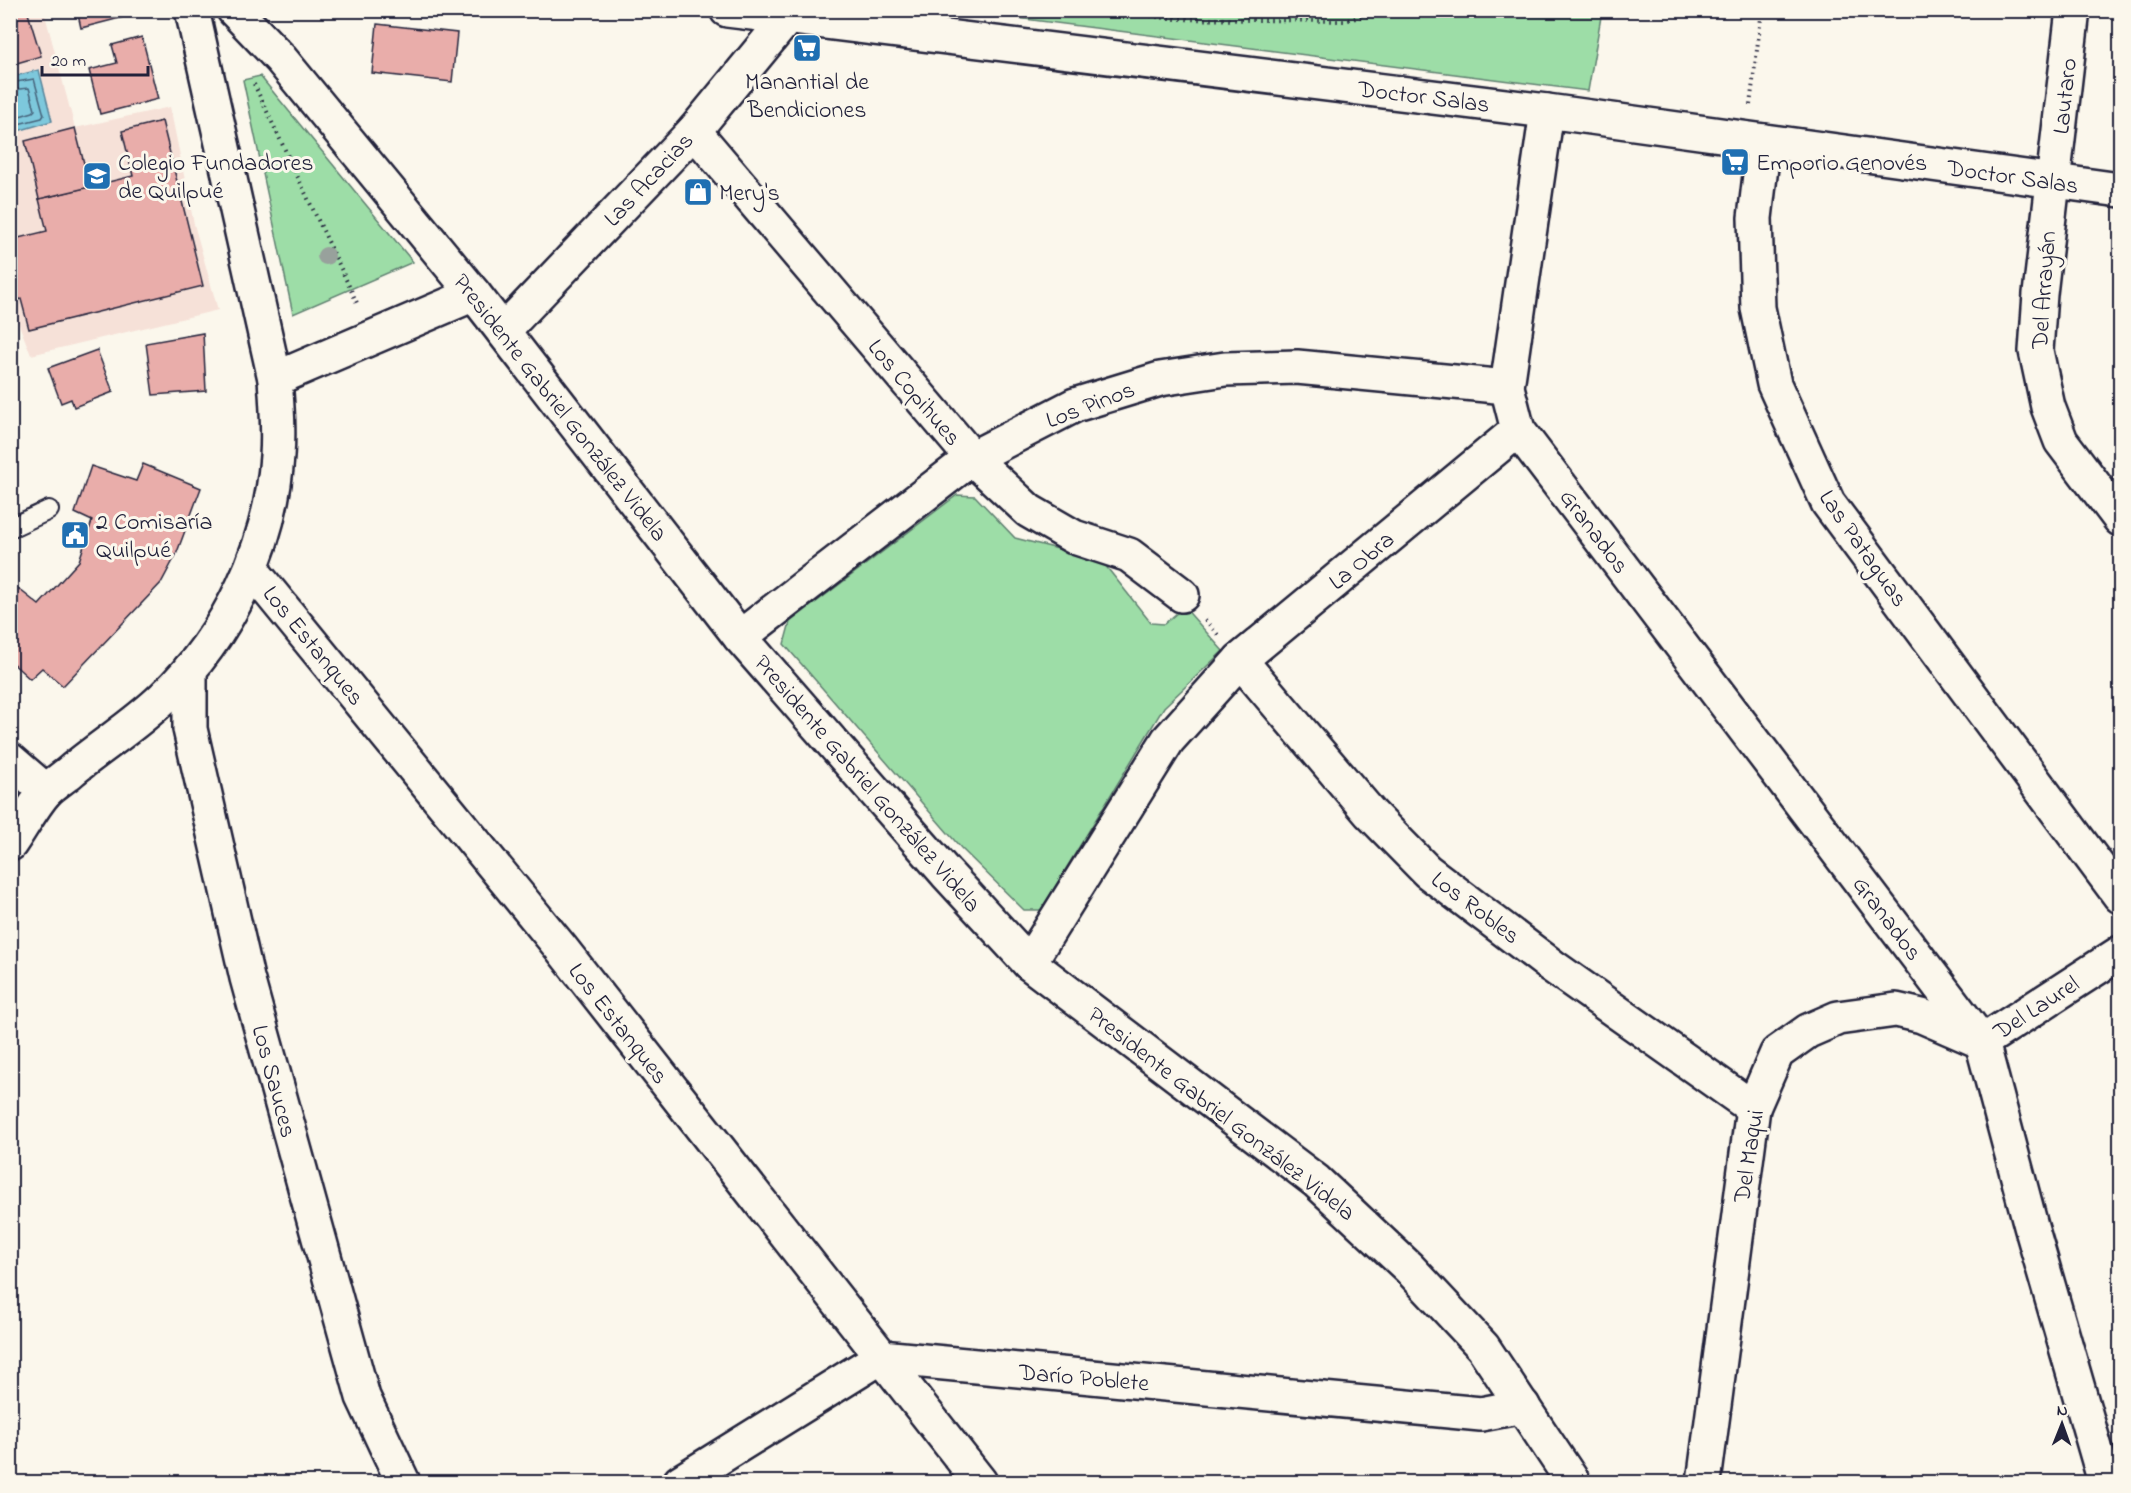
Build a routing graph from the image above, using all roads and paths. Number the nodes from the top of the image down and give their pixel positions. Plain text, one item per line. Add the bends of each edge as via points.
1 (192, 10) edge
2 (234, 10) edge
3 (727, 10) edge
4 (1115, 10) edge
5 (1388, 10) edge
6 (1762, 10) edge
7 (2073, 10) edge
8 (786, 19) junction
9 (250, 75) dead end
10 (1547, 111) junction
11 (694, 131) junction
12 (1755, 140) junction
13 (2054, 182) junction
14 (2121, 190) edge
15 (474, 294) junction
16 (503, 331) junction
17 (373, 337) junction
18 (275, 379) junction
19 (1507, 387) junction
20 (1518, 430) junction
21 (972, 458) junction
22 (49, 510) dead end
23 (2121, 519) edge
24 (10, 528) edge
25 (250, 569) junction
26 (1182, 595) joint
27 (740, 638) junction
28 (1240, 660) junction
29 (190, 669) junction
30 (10, 760) edge
31 (46, 791) junction
32 (10, 844) edge
33 (2121, 896) edge
34 (2121, 953) edge
35 (1029, 963) junction
36 (1982, 1042) junction
37 (1753, 1108) junction
38 (881, 1357) junction
39 (1523, 1406) junction
40 (403, 1482) edge
41 (680, 1482) edge
42 (981, 1482) edge
43 (1573, 1482) edge
44 (1704, 1482) edge
45 (2105, 1482) edge

1 - 18 street
2 - 15 street, Presidente Gabriel González Videla via 280,58
3 - 8 street, Doctor Salas
4 - 5 path via 1171,20 1344,21
6 - 12 path
7 - 13 street, Lautaro
8 - 10 street, Doctor Salas
8 - 11 street, Las Acacias
9 - 17 path
10 - 12 street, Doctor Salas
10 - 19 street
11 - 16 street, Las Acacias
11 - 21 street, Los Copihues
12 - 13 street, Doctor Salas
12 - 33 street, Las Pataguas via 1758,308 1774,384 1827,503
13 - 14 street, Doctor Salas
13 - 23 street, Del Arrayán via 2036,351 2048,407 2061,441
15 - 16 street, Presidente Gabriel González Videla
15 - 17 street
16 - 27 street, Presidente Gabriel González Videla
17 - 18 street
18 - 25 street via 277,456 272,495
19 - 20 street
19 - 21 street, Los Pinos via 1297,367 1225,369 1160,379 1075,405
20 - 28 street, La Obra
20 - 36 street, Granados
21 - 26 street, Los Copihues via 1029,511 1074,537 1129,555
21 - 27 street, Los Pinos
22 - 24 lane
25 - 29 street via 234,605
25 - 38 street, Los Estanques via 561,948
26 - 28 path
27 - 35 street, Presidente Gabriel González Videla
28 - 35 street, La Obra via 1168,740
28 - 37 street, Los Robles via 1370,813 1427,871 1552,966
29 - 31 street via 149,710
29 - 40 street, Los Sauces via 190,729 247,978 363,1397
30 - 31 street
31 - 32 street
34 - 36 street, Del Laurel
35 - 39 street, Presidente Gabriel González Videla via 1316,1180 1409,1268 1475,1338
36 - 37 street, Del Maqui via 1922,1016 1896,1010 1838,1018 1808,1031 1777,1053
36 - 45 street, Granados
37 - 44 street, Del Maqui
38 - 39 street, Darío Poblete via 1481,1414
38 - 41 street
38 - 42 street, Los Estanques
39 - 43 street, Presidente Gabriel González Videla

